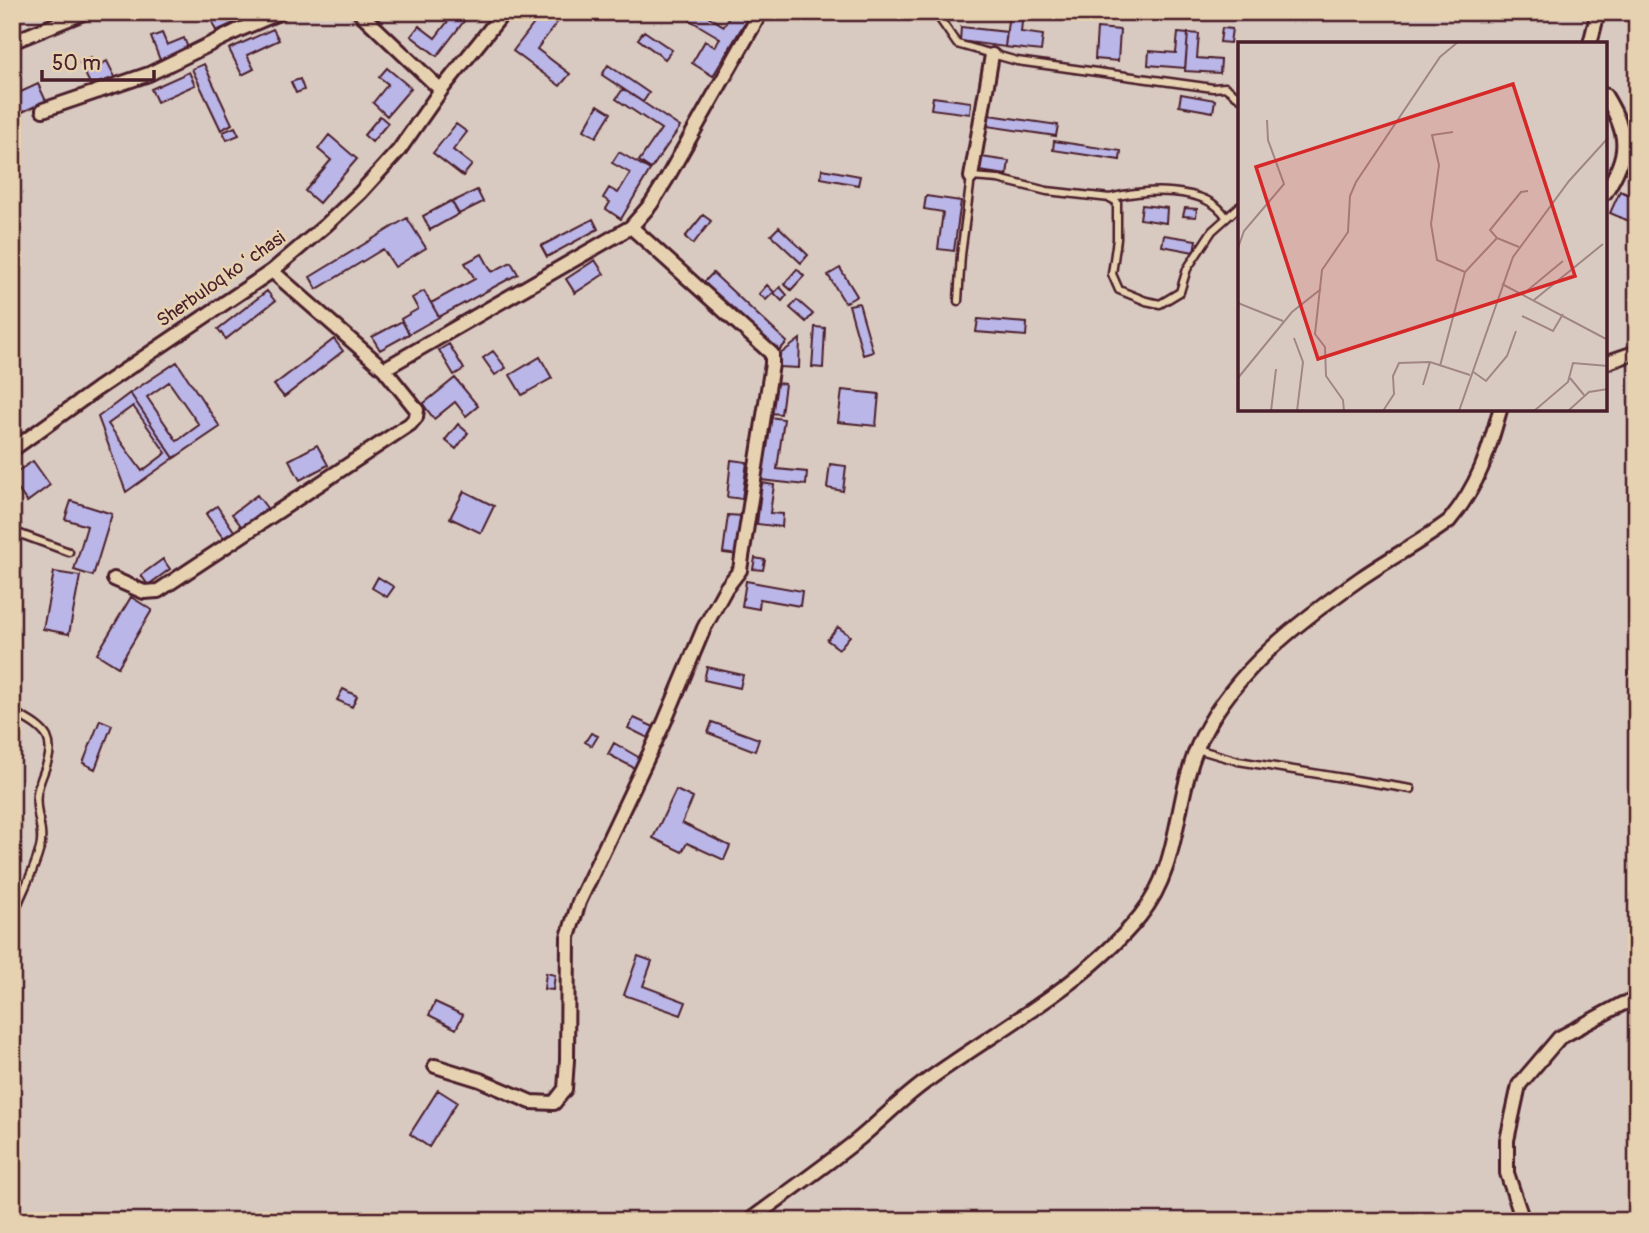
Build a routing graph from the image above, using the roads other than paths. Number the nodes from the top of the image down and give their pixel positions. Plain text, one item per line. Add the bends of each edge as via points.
1 (86, 12) edge
2 (281, 12) edge
3 (359, 12) edge
4 (504, 12) edge
5 (761, 12) edge
6 (936, 12) edge
7 (1598, 12) edge
8 (12, 42) edge
9 (1590, 42) edge
10 (992, 55) junction
11 (441, 90) junction
12 (1238, 97) edge
13 (1607, 98) edge
14 (43, 110) dead end
15 (971, 177) junction
16 (1607, 190) edge
17 (1110, 198) junction
18 (1238, 208) edge
19 (1226, 217) junction
20 (631, 227) junction
21 (272, 271) junction
22 (958, 301) dead end
23 (1637, 352) edge
24 (1607, 362) edge
25 (384, 369) junction
26 (1500, 411) edge
27 (12, 450) edge
28 (12, 531) edge
29 (69, 552) dead end
30 (114, 579) dead end
31 (12, 711) edge
32 (1197, 749) junction
33 (1411, 789) dead end
34 (12, 919) edge
35 (1637, 1000) edge
36 (436, 1066) dead end
37 (749, 1221) edge
38 (1523, 1221) edge

1 - 8 street
2 - 14 street via 149,74
3 - 11 street
4 - 11 street, Sherbuloq koʻchasi
5 - 20 street via 666,180
6 - 10 lane via 957,44
7 - 9 street
10 - 12 lane via 1225,87
10 - 15 street
11 - 21 street, Sherbuloq koʻchasi via 399,150 360,192
13 - 16 street via 1624,136 1618,172
15 - 17 lane
15 - 22 lane
17 - 19 lane via 1169,191 1203,199
17 - 19 lane via 1117,202 1112,274 1119,290 1160,304 1180,292 1187,268
18 - 19 lane
20 - 25 street
20 - 36 street via 772,354 740,570 704,628 579,902 568,937 565,1089 554,1103 531,1102
21 - 25 street
21 - 27 street, Sherbuloq koʻchasi
23 - 24 street
25 - 30 street via 417,410 410,425 158,591 145,592
26 - 32 street via 1482,472 1449,521 1361,578 1258,660 1225,699
28 - 29 lane
31 - 34 lane via 43,732 50,746 37,791 40,847
32 - 33 lane via 1238,761
32 - 37 street via 1176,838 1158,888 1116,942 1077,978 926,1081 853,1144
35 - 38 street via 1559,1038 1519,1085 1507,1140 1507,1173

